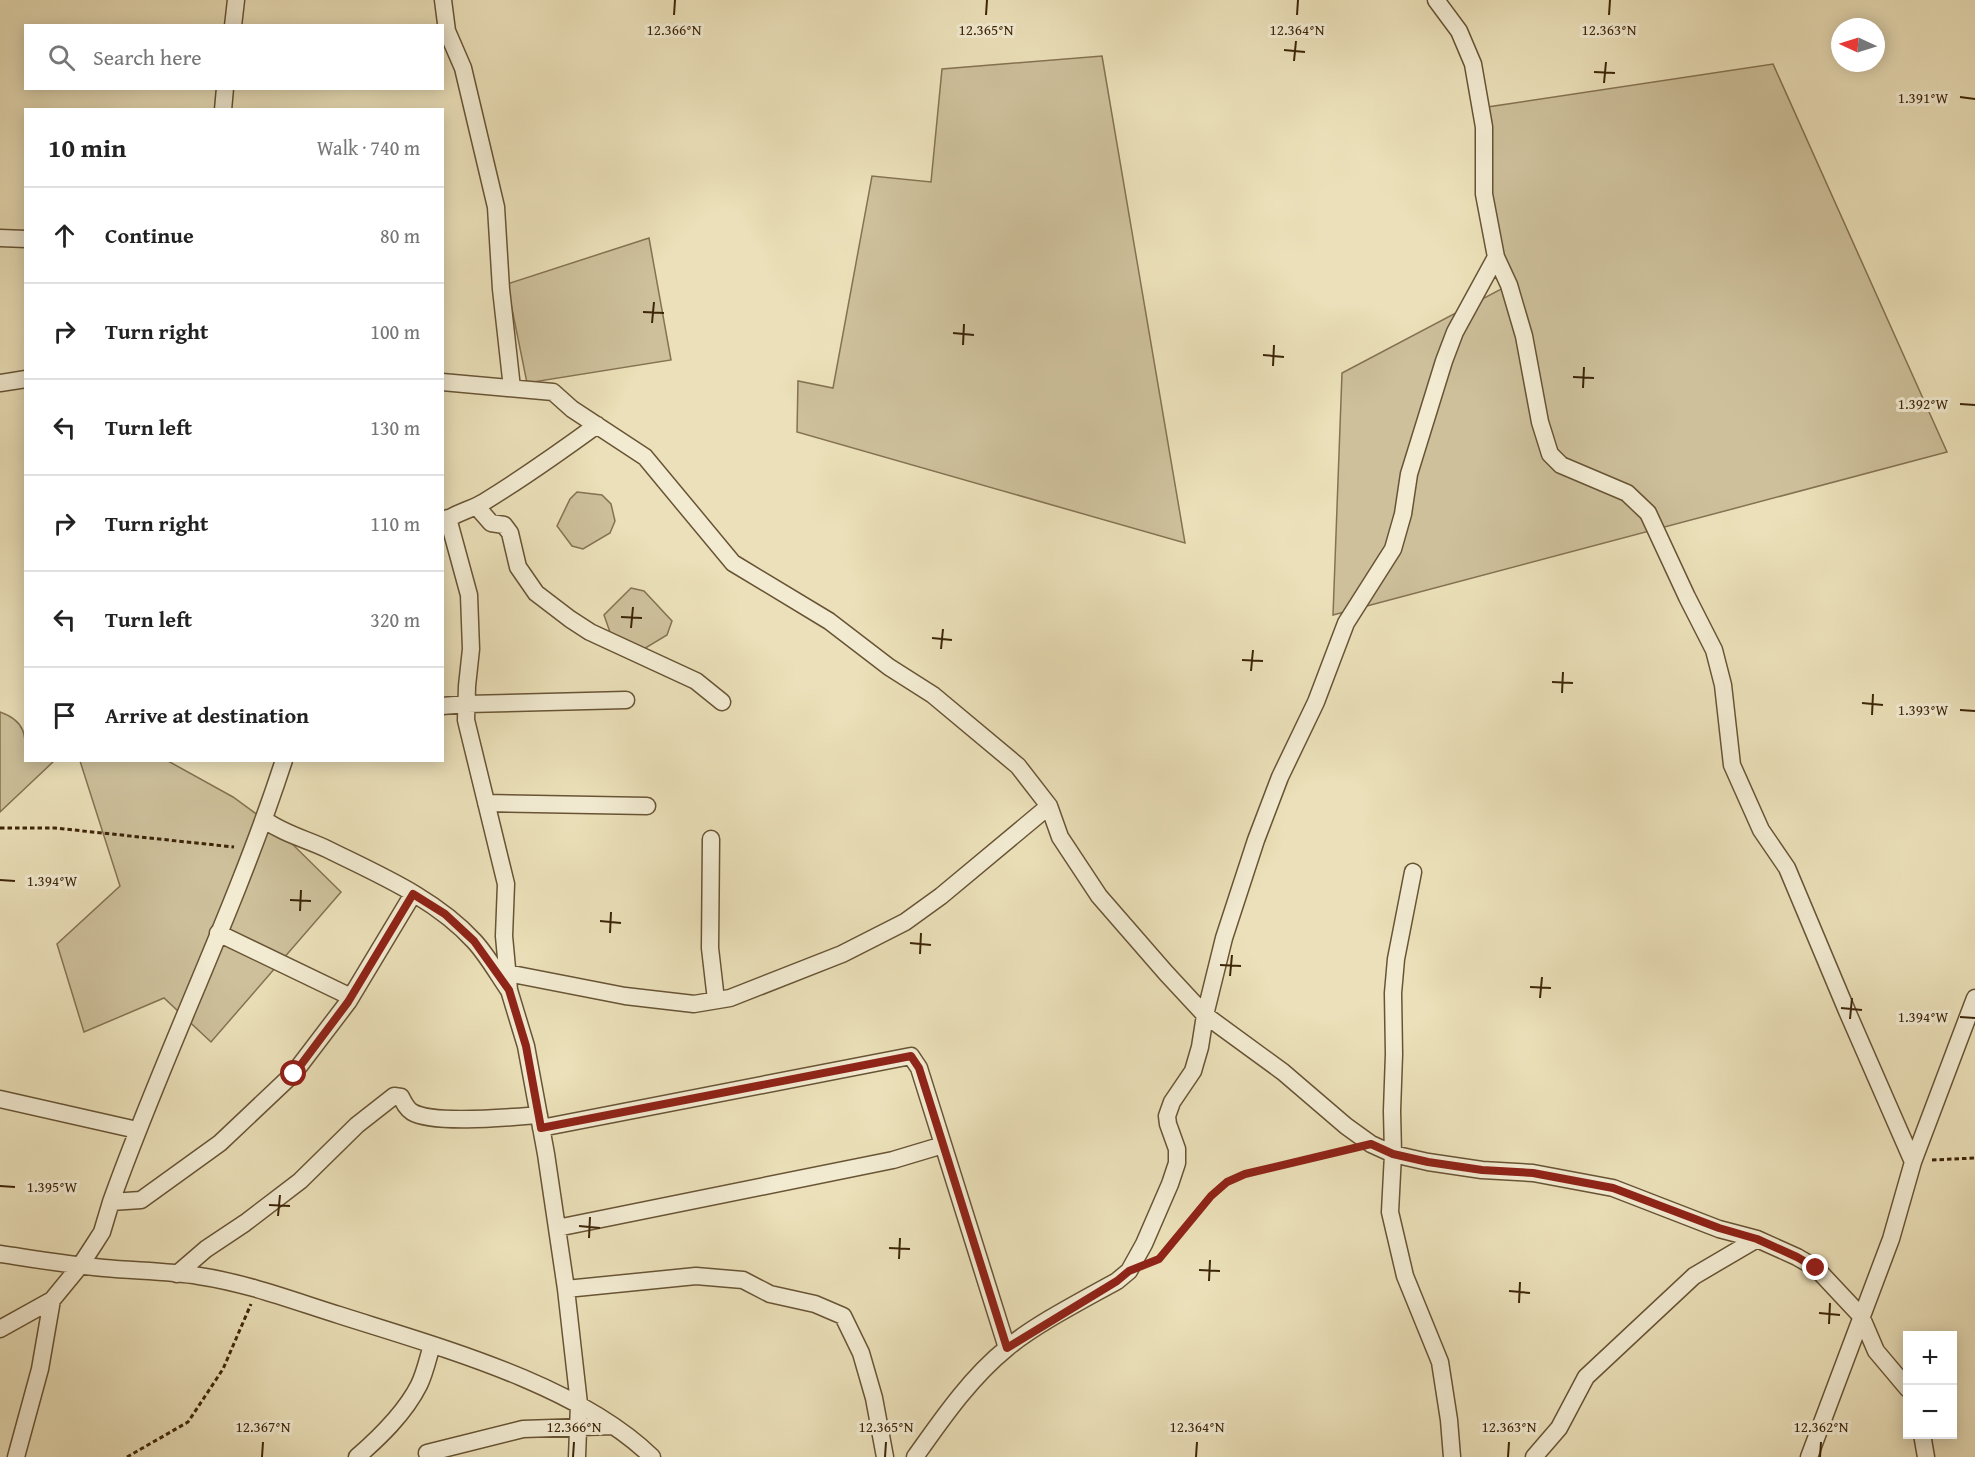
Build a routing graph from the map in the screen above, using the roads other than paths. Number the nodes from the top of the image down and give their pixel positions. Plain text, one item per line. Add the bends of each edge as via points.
1 (236, 0) edge
2 (443, 0) edge
3 (1436, 0) edge
4 (233, 24) edge
5 (225, 90) edge
6 (223, 108) edge
7 (0, 238) edge
8 (24, 239) edge
9 (1496, 257) junction
10 (24, 379) edge
11 (444, 382) edge
12 (0, 383) edge
13 (512, 388) junction
14 (597, 425) junction
15 (477, 507) junction
16 (446, 520) edge
17 (626, 700) dead end
18 (722, 702) dead end
19 (467, 704) junction
20 (444, 706) edge
21 (283, 762) edge
22 (486, 803) junction
23 (647, 806) dead end
24 (1049, 806) junction
25 (265, 820) junction
26 (711, 839) dead end
27 (1413, 872) dead end
28 (413, 894) junction
29 (218, 933) junction
30 (507, 973) junction
31 (509, 990) junction
32 (351, 997) junction
33 (1975, 998) edge
34 (716, 1000) junction
35 (1205, 1015) junction
36 (0, 1099) edge
37 (540, 1121) junction
38 (137, 1130) junction
39 (943, 1146) junction
40 (1393, 1154) junction
41 (1913, 1162) junction
42 (111, 1202) junction
43 (557, 1228) junction
44 (1757, 1239) junction
45 (0, 1254) edge
46 (80, 1266) junction
47 (177, 1274) junction
48 (566, 1289) junction
49 (52, 1300) junction
50 (1861, 1316) junction
51 (0, 1329) edge
52 (432, 1345) junction
53 (1007, 1348) junction
54 (1905, 1385) edge
55 (579, 1404) junction
56 (613, 1426) junction
57 (579, 1427) junction
58 (1923, 1439) edge
59 (427, 1453) dead end
60 (16, 1457) edge
61 (357, 1457) edge
62 (577, 1457) edge
63 (652, 1457) edge
64 (885, 1457) edge
65 (915, 1457) edge
66 (1452, 1457) edge
67 (1534, 1457) edge
68 (1809, 1457) edge
69 (1926, 1457) edge

1 - 4 street
2 - 13 street via 447,31 463,68 496,207
3 - 9 street via 1459,31 1473,64 1484,127 1484,194
5 - 6 street
7 - 8 street
9 - 35 street via 1451,342 1409,474 1393,549 1346,623 1316,702 1280,777 1237,896
9 - 41 street via 1524,336 1550,454 1561,465 1627,493 1648,513 1714,650 1724,685 1732,765 1761,830 1787,868
10 - 12 street
11 - 13 street
13 - 14 street via 553,392
14 - 15 street
14 - 24 street via 645,458 733,563 829,621 933,695 1018,766
15 - 16 street
15 - 18 street via 491,523 504,525 510,533 518,567 536,593 590,632 696,681
16 - 19 street via 469,595
17 - 19 street
19 - 20 street
19 - 22 street via 466,720
21 - 25 street
22 - 23 street
22 - 30 street via 506,884
24 - 34 street via 905,922 842,954
24 - 35 street via 1060,837 1100,896
25 - 28 street
25 - 29 street
26 - 34 street via 710,948
27 - 40 street via 1393,993
28 - 31 street via 445,914 474,941
28 - 32 street
29 - 32 street
29 - 38 street
30 - 31 street
30 - 34 street via 625,996 694,1004
31 - 37 street via 526,1046
32 - 42 street via 294,1074 220,1143 141,1200
33 - 41 street
35 - 40 street via 1283,1072 1346,1126
35 - 53 street via 1192,1071 1167,1116 1177,1163 1129,1271
36 - 38 street
37 - 39 street via 911,1056 919,1068
37 - 43 street
37 - 47 street via 421,1116 409,1110 401,1097 394,1096 357,1125 300,1181
38 - 42 street
39 - 43 street via 893,1160
39 - 53 street
40 - 44 street via 1613,1188
40 - 66 street via 1390,1212 1405,1276 1440,1362
41 - 50 street via 1891,1239
42 - 46 street via 102,1232
43 - 48 street
44 - 50 street via 1816,1268
44 - 67 street via 1694,1276 1586,1377 1559,1428
45 - 46 street
46 - 47 street
46 - 49 street
47 - 52 street via 257,1290
48 - 55 street
48 - 64 street via 696,1276 743,1280 770,1294 815,1304 843,1316 861,1353
49 - 51 street
49 - 60 street via 40,1369
50 - 54 street via 1876,1351
50 - 68 street
52 - 55 street
52 - 61 street via 419,1385 400,1413
53 - 65 street via 976,1378
55 - 56 street
55 - 57 street
56 - 57 street
56 - 63 street
57 - 59 street via 524,1429
57 - 62 street
58 - 69 street

